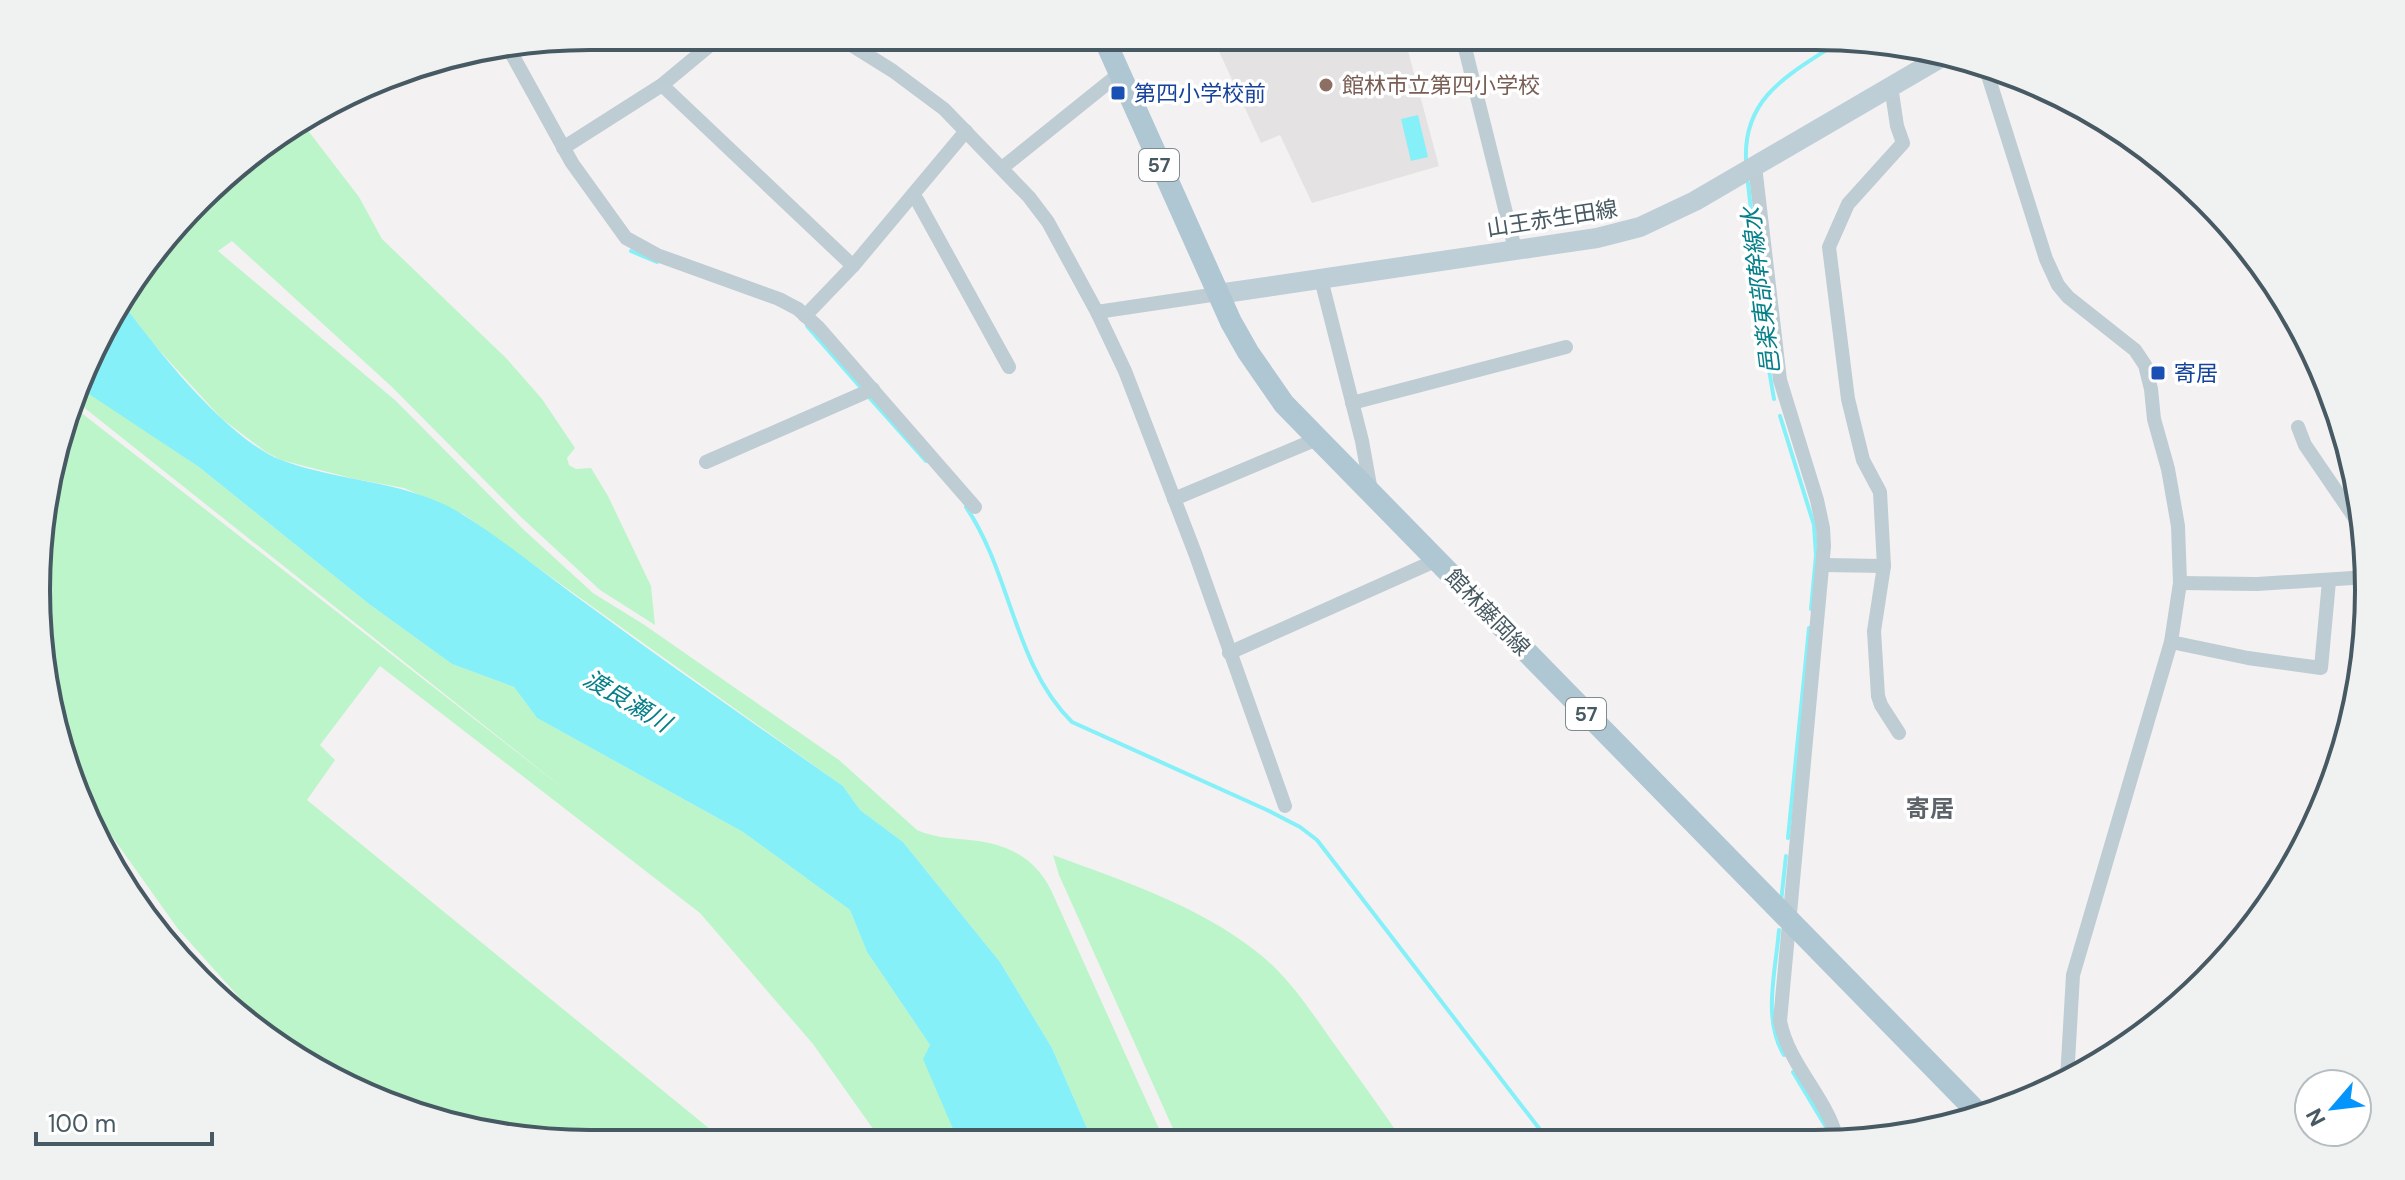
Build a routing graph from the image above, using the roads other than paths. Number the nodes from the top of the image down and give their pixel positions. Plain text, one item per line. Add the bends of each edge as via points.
1 (704, 50) edge
2 (859, 50) edge
3 (1109, 50) edge
4 (1465, 50) edge
5 (513, 56) edge
6 (1932, 63) edge
7 (1119, 74) junction
8 (1989, 79) edge
9 (662, 85) junction
10 (1891, 86) junction
11 (966, 131) junction
12 (563, 148) junction
13 (1755, 166) junction
14 (1002, 168) junction
15 (912, 198) junction
16 (1515, 249) junction
17 (853, 266) junction
18 (1325, 278) junction
19 (1218, 294) junction
20 (1097, 312) junction
21 (805, 316) junction
22 (1566, 347) dead end
23 (1009, 367) dead end
24 (873, 389) junction
25 (1352, 403) junction
26 (2298, 427) dead end
27 (1317, 439) junction
28 (706, 462) dead end
29 (1372, 495) junction
30 (1174, 499) junction
31 (975, 507) dead end
32 (2348, 509) edge
33 (1437, 560) junction
34 (1823, 565) junction
35 (1884, 566) junction
36 (2355, 578) edge
37 (2329, 581) junction
38 (2180, 583) junction
39 (2171, 642) junction
40 (1229, 653) junction
41 (1899, 733) dead end
42 (1285, 806) dead end
43 (1790, 922) junction
44 (2068, 1067) edge
45 (1972, 1107) edge
46 (1834, 1129) edge

1 - 9 street
2 - 11 street via 924,92
3 - 7 main road, 館林藤岡線 / 57
4 - 16 street
5 - 12 street
6 - 10 main road, 山王赤生田線
7 - 14 street
7 - 19 main road, 館林藤岡線 / 57
8 - 38 street via 2058,285 2135,350 2145,365 2178,526
9 - 12 street
9 - 17 street
10 - 13 main road, 山王赤生田線
10 - 35 street via 1903,143 1848,204 1829,247 1848,399 1863,460 1880,492
11 - 14 street
11 - 15 street
12 - 21 street via 626,238 657,255 779,299
13 - 16 main road, 山王赤生田線 via 1640,227
13 - 34 street via 1780,380 1817,500
14 - 20 street via 1039,208
15 - 17 street
15 - 23 street
16 - 18 main road, 山王赤生田線
17 - 21 street
18 - 19 main road, 山王赤生田線
18 - 25 street
19 - 20 street
19 - 27 main road, 館林藤岡線 / 57 via 1265,378
20 - 30 street
21 - 24 street
22 - 25 street
24 - 28 street
24 - 31 street
25 - 29 street
26 - 32 street
27 - 29 main road, 館林藤岡線 / 57
27 - 30 street
29 - 33 main road, 館林藤岡線 / 57
30 - 40 street
33 - 40 street
33 - 43 main road, 館林藤岡線 / 57
34 - 35 street
34 - 43 street
35 - 41 street via 1874,631 1878,696
36 - 37 street
37 - 38 street
37 - 39 street via 2321,668
38 - 39 street
39 - 44 street via 2073,975
40 - 42 street
43 - 45 main road, 館林藤岡線 / 57
43 - 46 street via 1781,1003 1783,1037

